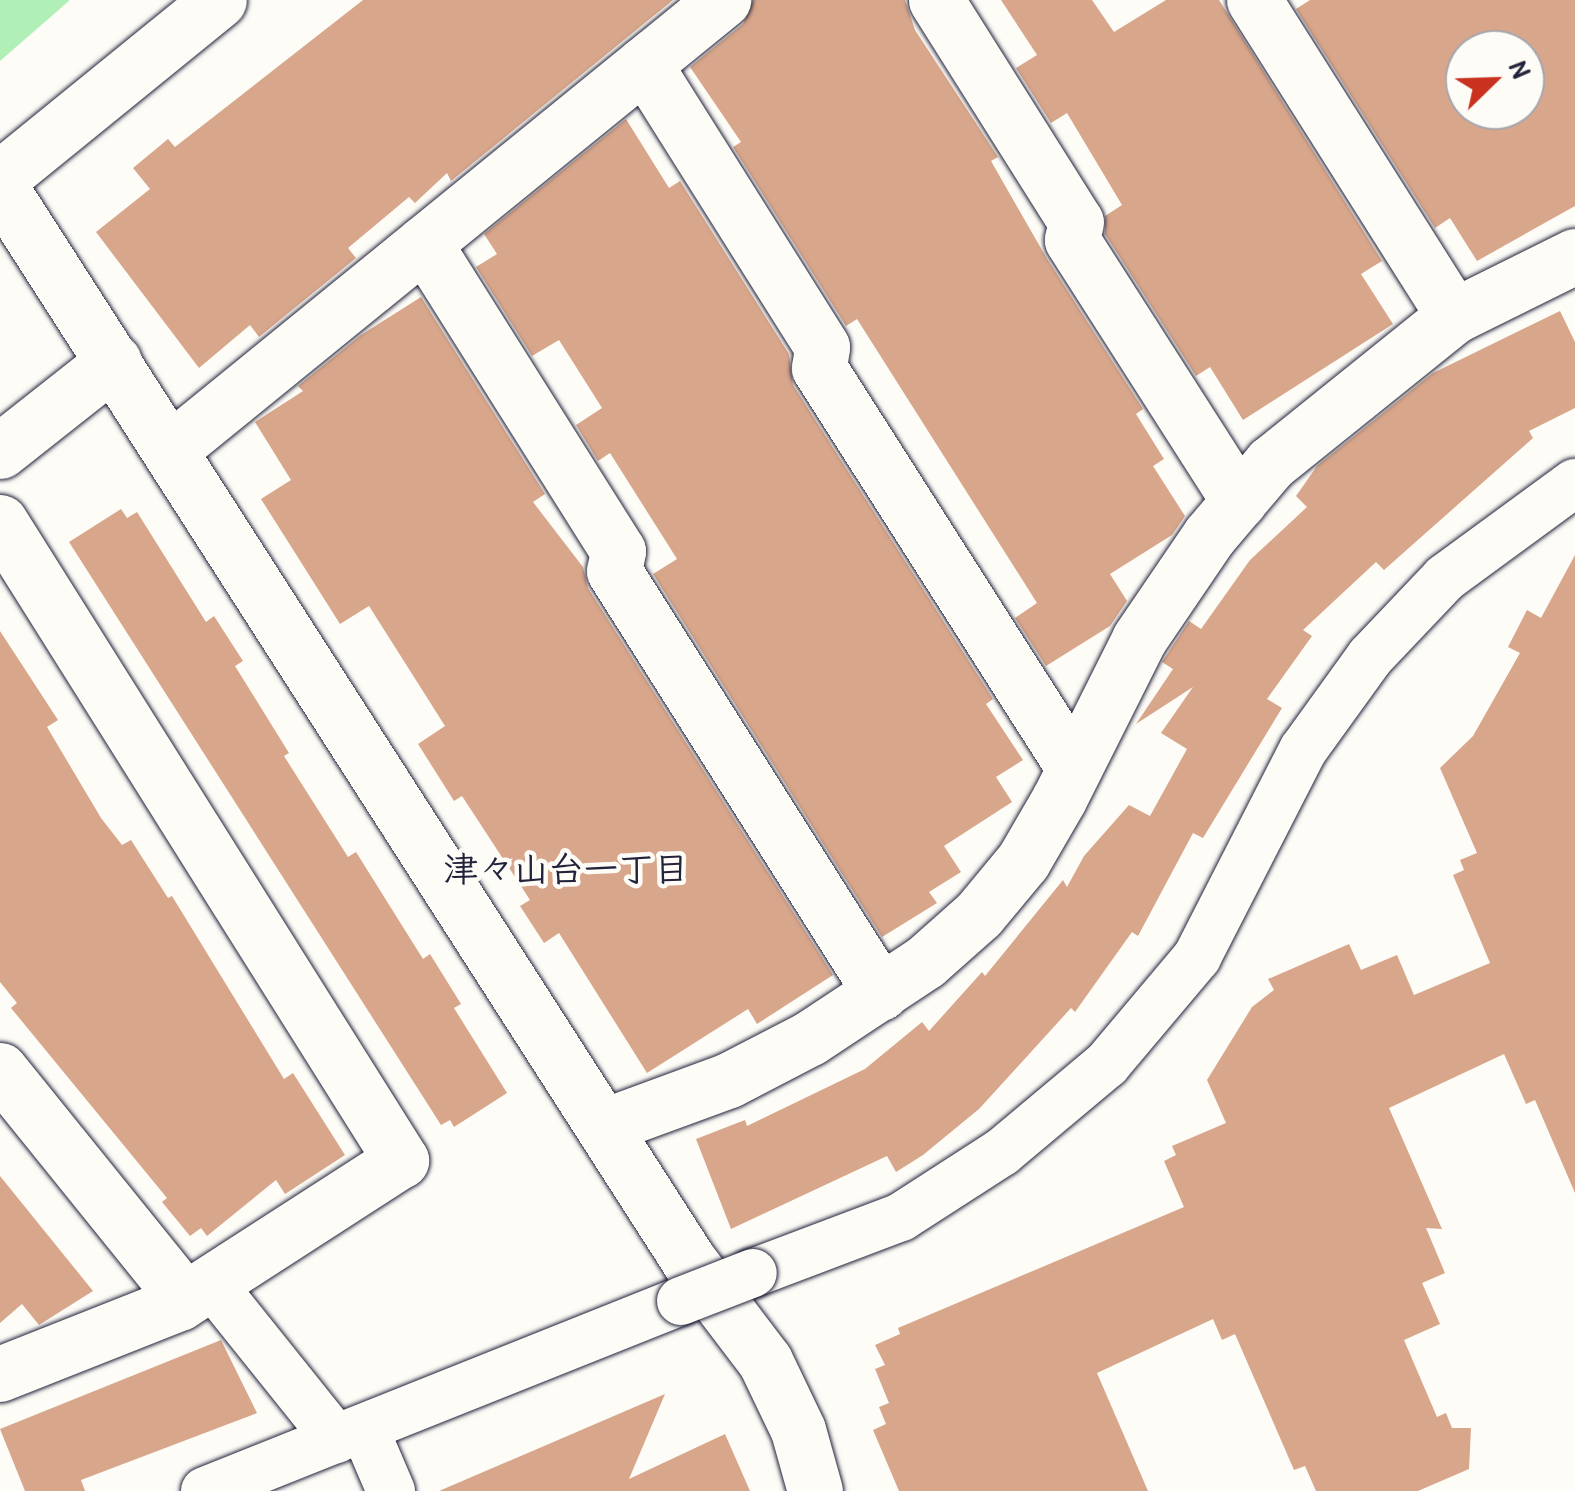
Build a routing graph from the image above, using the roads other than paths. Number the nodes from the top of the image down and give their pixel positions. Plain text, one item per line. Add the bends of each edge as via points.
1 (219, 0) edge
2 (722, 0) edge
3 (936, 0) edge
4 (1254, 0) edge
5 (644, 64) junction
6 (0, 178) edge
7 (0, 187) edge
8 (424, 243) junction
9 (1575, 256) edge
10 (1454, 316) junction
11 (114, 362) junction
12 (170, 449) junction
13 (0, 451) edge
14 (1575, 483) edge
15 (1239, 501) junction
16 (0, 522) edge
17 (1074, 768) junction
18 (881, 993) junction
19 (0, 1070) edge
20 (604, 1126) junction
21 (198, 1291) junction
22 (0, 1374) edge
23 (350, 1433) junction
24 (204, 1491) edge
25 (392, 1491) edge
26 (815, 1491) edge

1 - 6 street
2 - 5 street
3 - 15 street via 1076,222 1072,240
4 - 10 street
5 - 8 street
5 - 17 street via 822,348 818,368
7 - 11 street
8 - 12 street
8 - 18 street via 618,551 614,571
9 - 10 street
10 - 15 street via 1350,394
11 - 12 street
11 - 13 street
12 - 20 street
14 - 23 street, bridge via 1445,578 1370,657 1303,750 1197,957 1107,1064 1002,1152 901,1217
15 - 17 street via 1139,639
16 - 21 street via 401,1160
17 - 18 street via 1023,860 979,914
18 - 20 street via 729,1080
19 - 21 street
20 - 26 street via 689,1261 765,1361 798,1430
21 - 22 street
21 - 23 street
23 - 24 street
23 - 25 street

